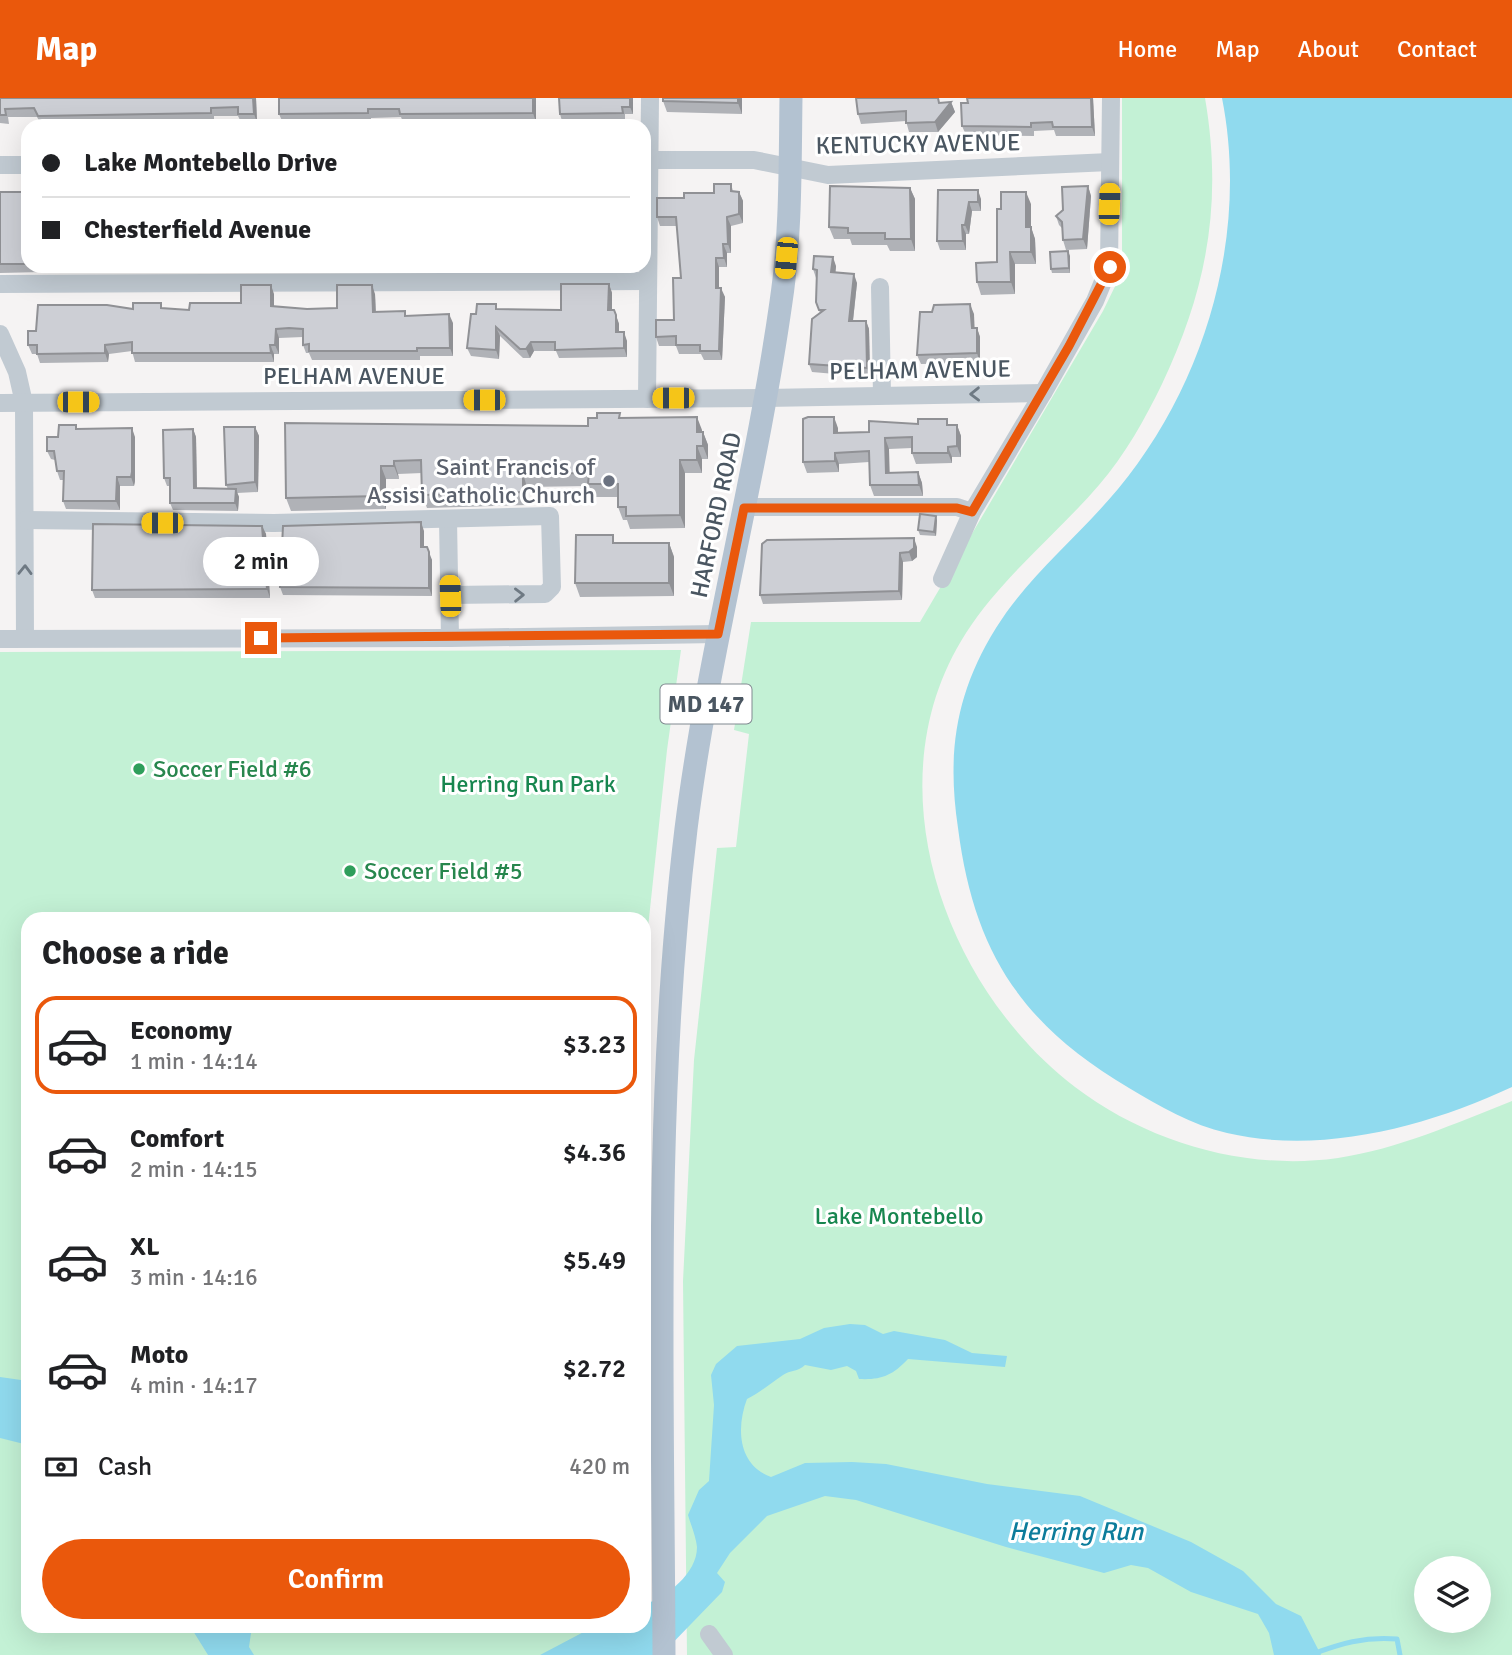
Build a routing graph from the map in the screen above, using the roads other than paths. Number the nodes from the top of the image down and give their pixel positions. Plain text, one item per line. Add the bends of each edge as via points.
1 (650, 98) edge
2 (791, 98) edge
3 (1111, 98) edge
4 (649, 119) edge
5 (651, 160) edge
6 (1110, 162) junction
7 (21, 164) edge
8 (0, 165) edge
9 (790, 167) junction
10 (647, 273) edge
11 (647, 281) junction
12 (0, 284) edge
13 (880, 287) dead end
14 (0, 334) edge
15 (1043, 393) junction
16 (882, 396) junction
17 (766, 398) junction
18 (647, 399) junction
19 (0, 403) edge
20 (24, 403) junction
21 (744, 508) junction
22 (972, 512) junction
23 (447, 519) junction
24 (26, 520) junction
25 (942, 579) dead end
26 (450, 596) junction
27 (718, 634) junction
28 (25, 638) junction
29 (450, 638) junction
30 (0, 639) edge
31 (709, 1634) dead end
32 (664, 1655) edge
33 (724, 1655) edge

1 - 4 street
2 - 9 main road, HARFORD ROAD / MD 147
3 - 6 street
5 - 9 street, KENTUCKY AVENUE via 754,160
6 - 9 street, KENTUCKY AVENUE via 828,174
6 - 15 street via 1110,267
7 - 8 street
9 - 17 main road, HARFORD ROAD / MD 147 via 782,299
10 - 11 street
11 - 12 street
11 - 18 street
13 - 16 street
14 - 20 street via 17,372
15 -> 16 street, PELHAM AVENUE
15 - 22 street
16 - 17 street, PELHAM AVENUE
17 - 18 street, PELHAM AVENUE
17 - 21 main road, HARFORD ROAD / MD 147
18 - 20 street, PELHAM AVENUE
19 - 20 street, PELHAM AVENUE
20 - 24 street
21 - 22 street via 957,508
21 - 27 main road, HARFORD ROAD / MD 147
22 - 25 street
23 - 24 street via 149,524
23 - 26 street
26 -> 23 street via 545,594 552,587 551,516
28 -> 24 street
26 - 29 street
27 - 29 street
27 - 32 main road, HARFORD ROAD / MD 147 via 694,775 669,1023 663,1300
28 - 29 street
28 - 30 street
31 - 33 street

